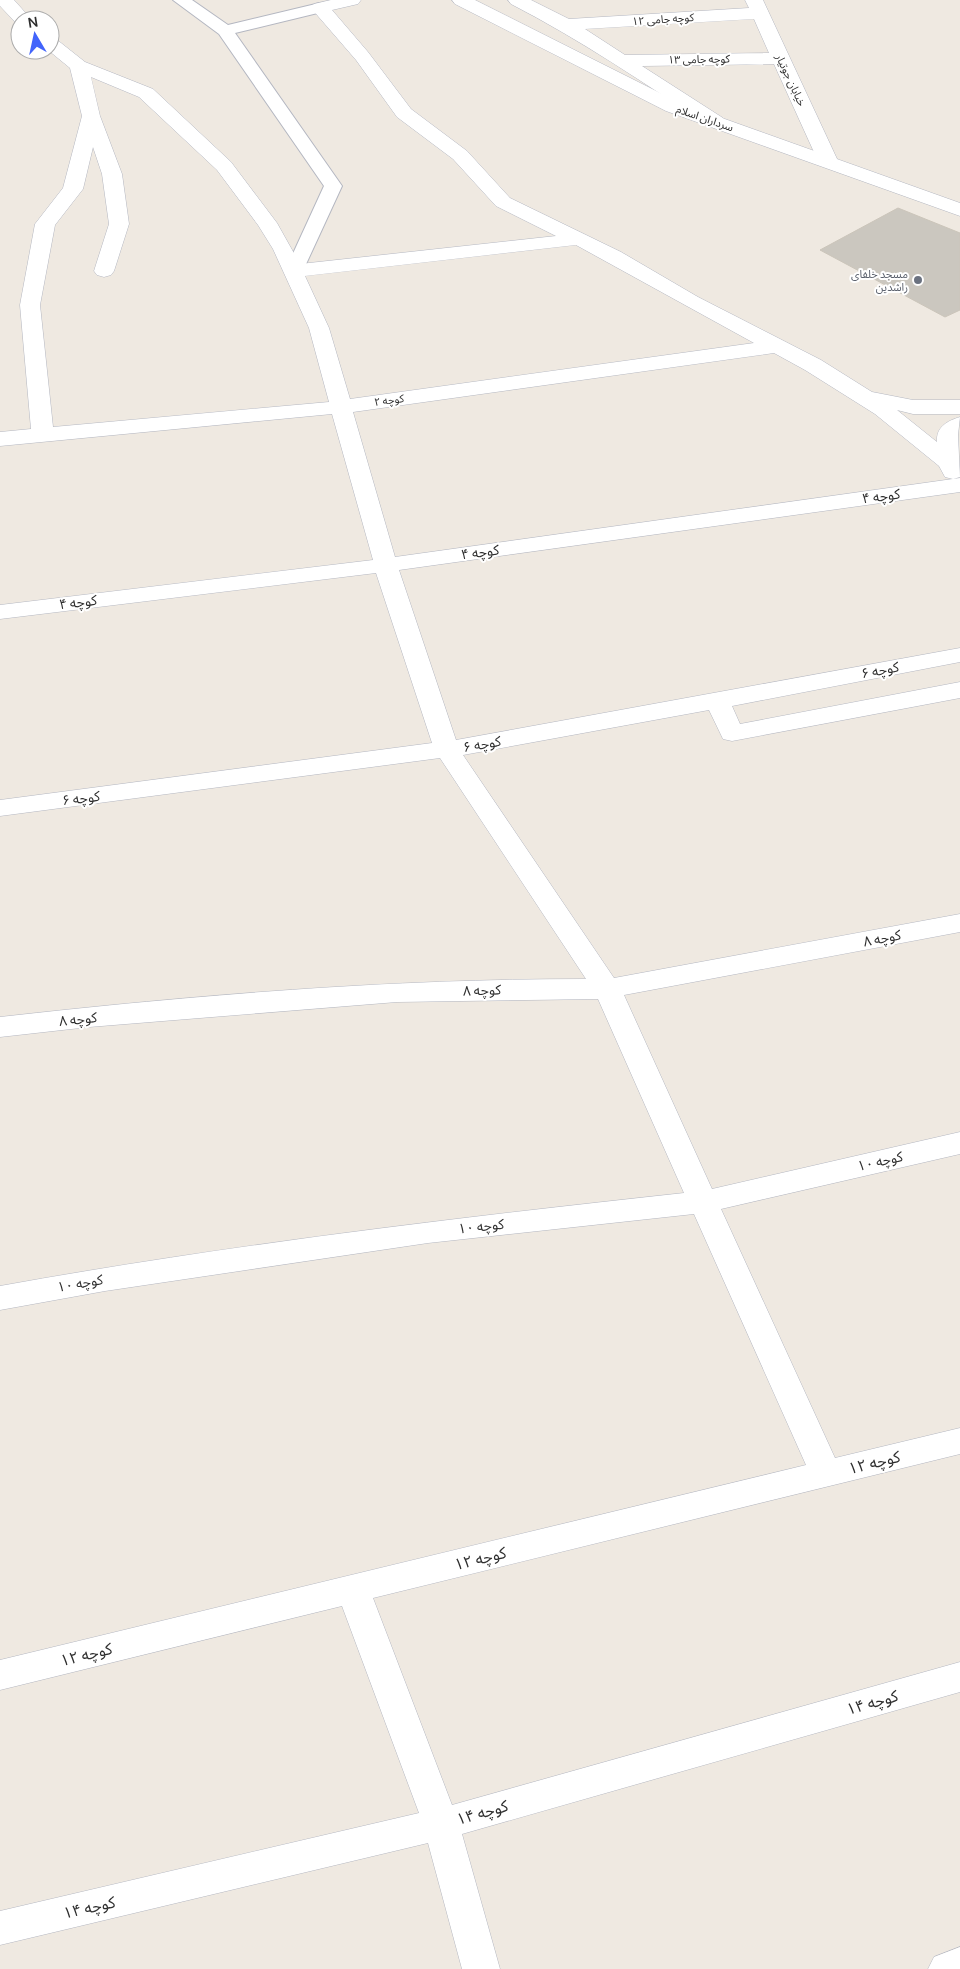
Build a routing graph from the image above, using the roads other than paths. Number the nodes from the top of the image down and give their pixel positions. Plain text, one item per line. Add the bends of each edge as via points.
1 (4, 0) edge
2 (181, 0) edge
3 (352, 0) edge
4 (461, 0) edge
5 (517, 0) edge
6 (311, 4) edge
7 (756, 6) edge
8 (14, 10) edge
9 (566, 25) junction
10 (225, 31) junction
11 (60, 51) edge
12 (780, 58) junction
13 (619, 61) junction
14 (79, 66) junction
15 (92, 116) junction
16 (716, 122) junction
17 (828, 161) junction
18 (960, 210) edge
19 (579, 239) junction
20 (104, 271) dead end
21 (294, 271) junction
22 (776, 346) junction
23 (859, 394) junction
24 (340, 406) junction
25 (960, 408) edge
26 (960, 424) edge
27 (43, 435) junction
28 (0, 439) edge
29 (949, 463) junction
30 (960, 485) edge
31 (386, 565) junction
32 (0, 612) edge
33 (960, 655) edge
34 (960, 690) edge
35 (717, 701) junction
36 (447, 750) junction
37 (0, 808) edge
38 (960, 923) edge
39 (607, 989) junction
40 (0, 1027) edge
41 (960, 1143) edge
42 (703, 1202) junction
43 (0, 1298) edge
44 (960, 1441) edge
45 (826, 1474) junction
46 (353, 1589) junction
47 (0, 1675) edge
48 (960, 1677) edge
49 (441, 1824) junction
50 (0, 1928) edge
51 (960, 1965) edge
52 (481, 1969) edge
53 (947, 1969) edge

1 - 8 street
2 - 10 lane
3 - 6 street
4 - 16 street, سرداران اسلام via 673,107
5 - 9 street
6 - 10 lane
6 - 19 street via 362,56 404,113 460,154 503,202
7 - 9 street, کوچه جامی ۱۲
7 - 12 street, خیابان جوتیار
9 - 13 street
10 - 21 lane via 333,186
11 - 14 street
12 - 13 street, کوچه جامی ۱۳
12 - 17 street, خیابان جوتیار
13 - 16 street
14 - 15 street
14 - 21 street via 146,93 224,166 267,223
15 - 20 street via 112,174 119,224
15 - 27 street via 73,189 45,224 30,305
16 - 17 street, سرداران اسلام
17 - 18 street, سرداران اسلام
19 - 21 street
19 - 22 street
21 - 24 street via 319,328
22 - 23 street
22 - 24 street, کوچه ۲
23 - 25 street via 913,407
23 - 29 street via 882,408
24 - 27 street, کوچه ۲
24 - 31 street
26 - 29 street via 947,433
27 - 28 street, کوچه ۲
29 - 30 street
30 - 31 street, کوچه ۴
31 - 32 street, کوچه ۴
31 - 36 street
33 - 35 street, کوچه ۶
34 - 35 street via 732,733
35 - 36 street, کوچه ۶
36 - 37 street, کوچه ۶
36 - 39 street
38 - 39 street, کوچه ۸
39 - 40 street, کوچه ۸ via 397,992
39 - 42 street
41 - 42 street, کوچه ۱۰
42 - 43 street, کوچه ۱۰ via 428,1232 105,1279
42 - 45 street
44 - 45 street, کوچه ۱۲
45 - 46 street, کوچه ۱۲
46 - 47 street, کوچه ۱۲
46 - 49 street
48 - 49 street, کوچه ۱۴
49 - 50 street, کوچه ۱۴
49 - 52 street
51 - 53 street

